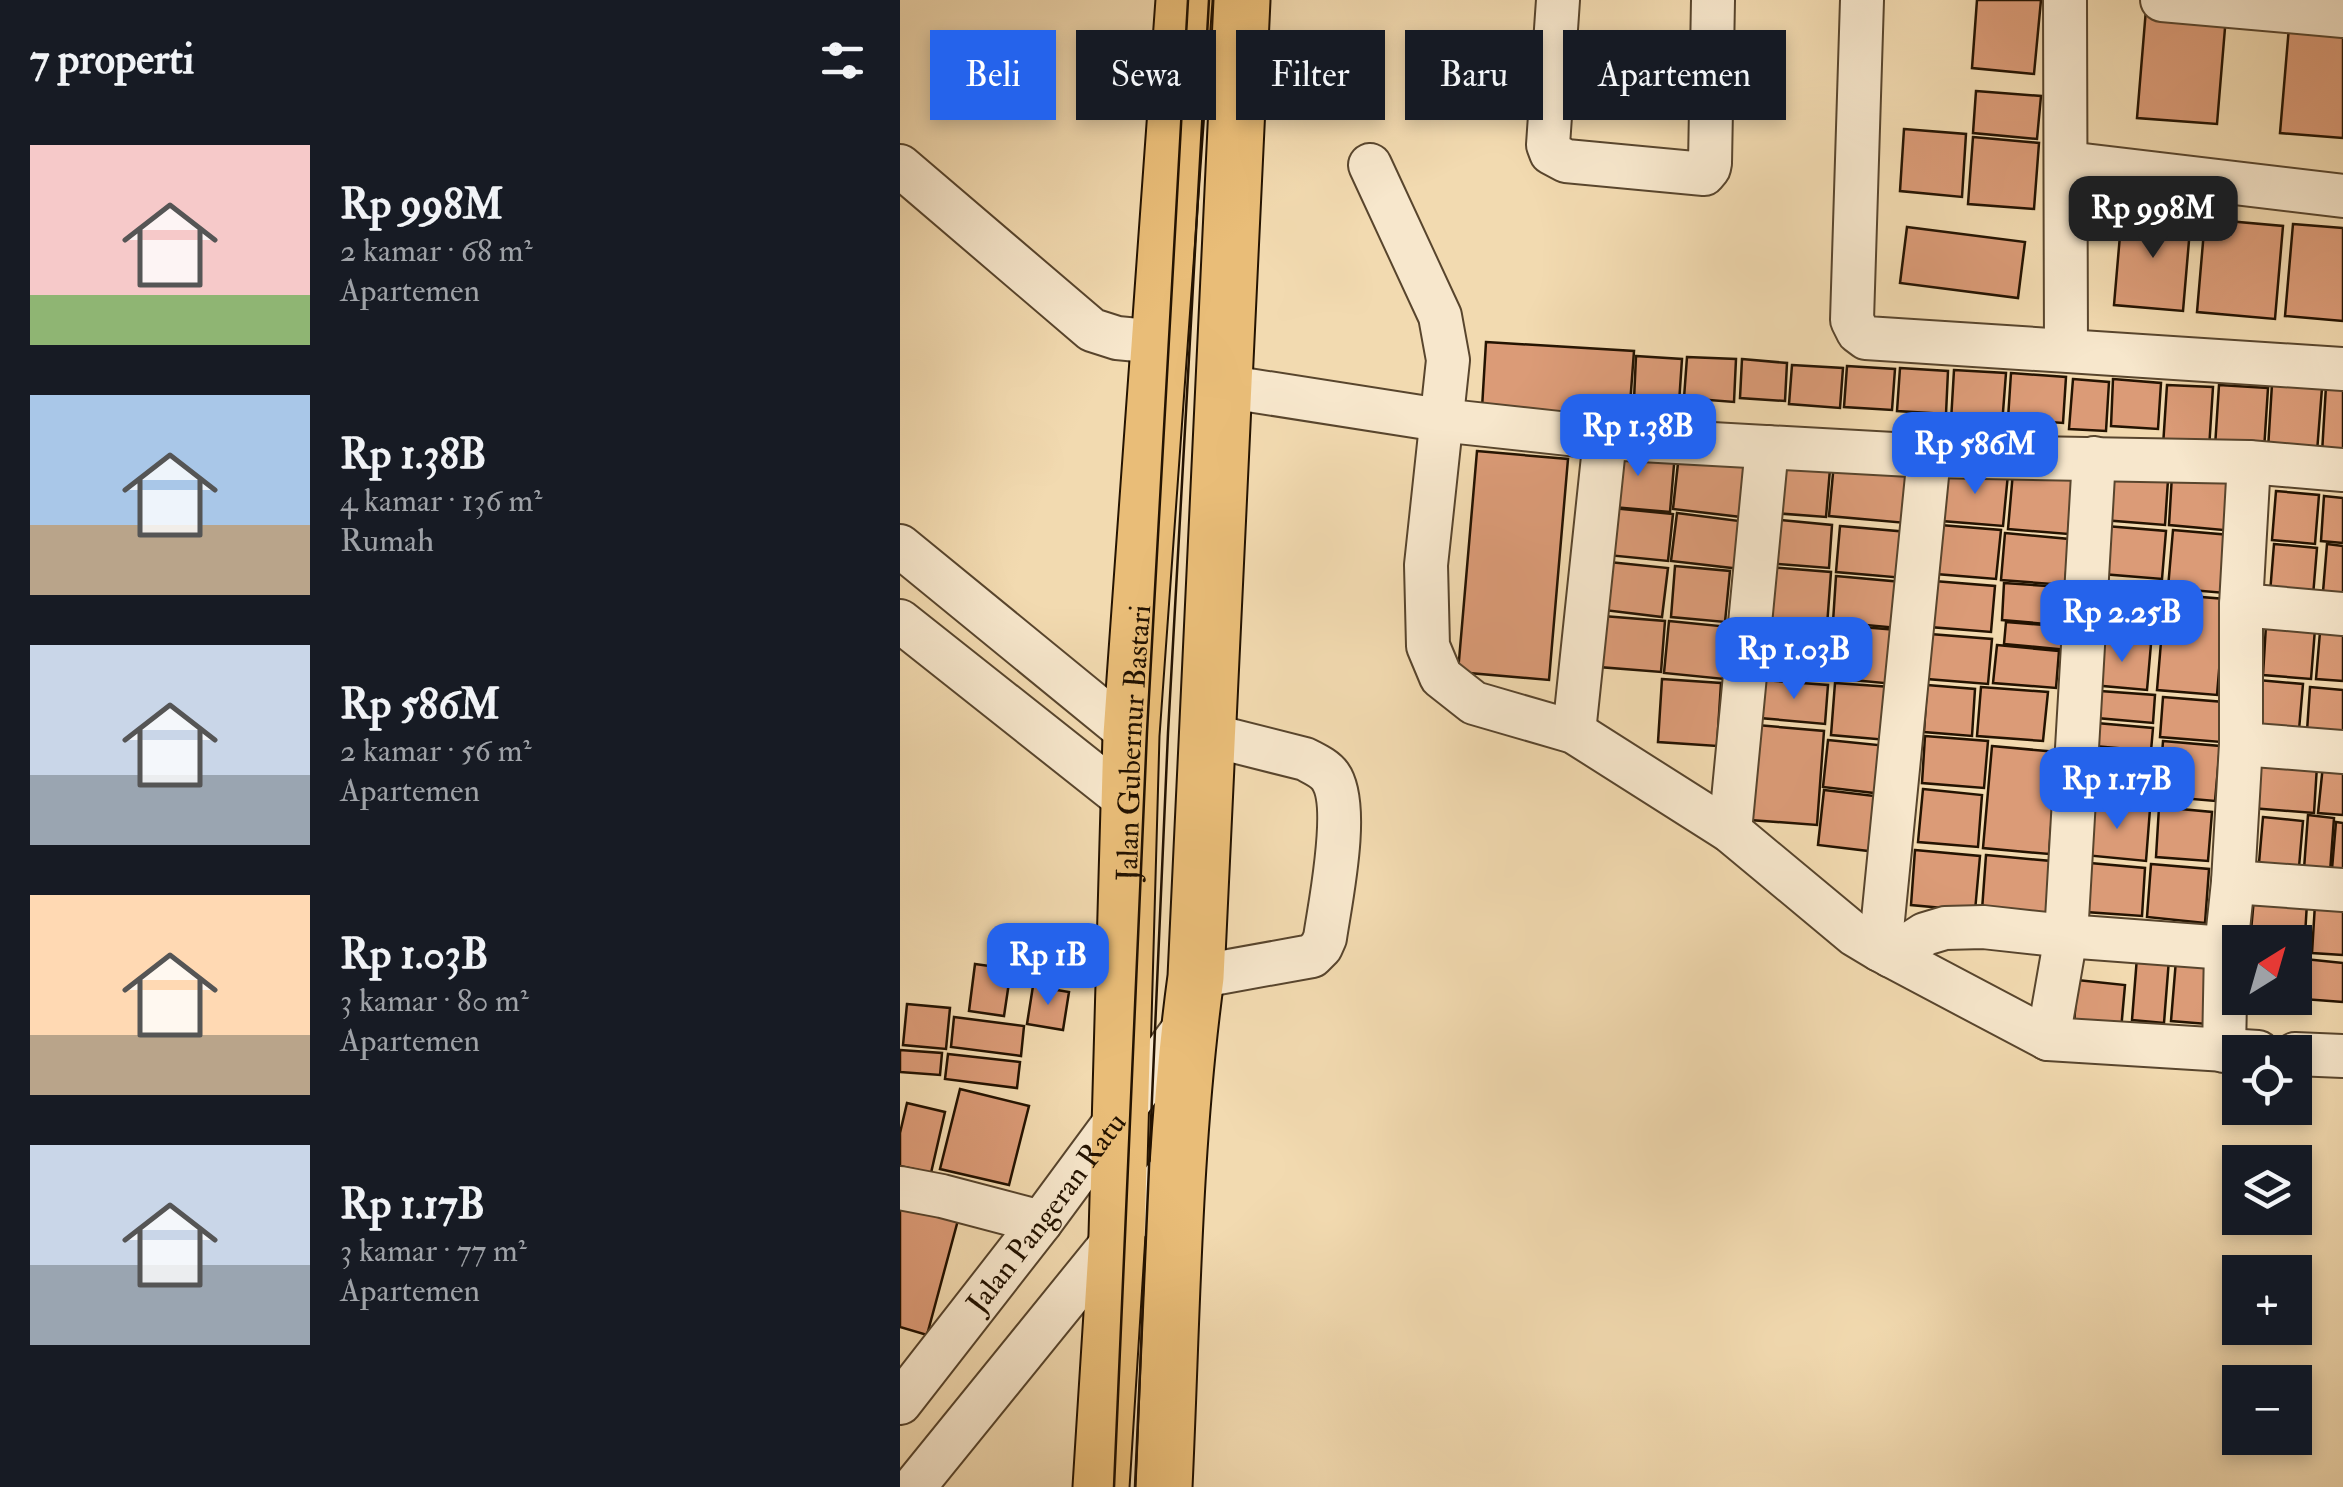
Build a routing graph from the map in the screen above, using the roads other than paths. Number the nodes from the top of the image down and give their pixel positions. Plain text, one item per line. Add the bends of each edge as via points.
1 (1184, 0) edge
2 (1242, 0) edge
3 (1558, 0) edge
4 (1713, 0) edge
5 (1862, 0) edge
6 (2065, 0) edge
7 (2162, 0) edge
8 (2343, 16) edge
9 (2066, 163) junction
10 (1370, 165) dead end
11 (900, 166) edge
12 (2343, 196) edge
13 (1159, 342) junction
14 (2066, 350) junction
15 (2343, 368) edge
16 (1223, 386) junction
17 (1440, 420) junction
18 (1605, 438) junction
19 (1767, 447) junction
20 (1929, 456) junction
21 (2094, 458) junction
22 (2249, 462) junction
23 (2343, 470) edge
24 (900, 546) edge
25 (2241, 604) junction
26 (2343, 614) edge
27 (900, 621) edge
28 (1574, 732) junction
29 (1206, 734) junction
30 (1131, 736) junction
31 (2241, 744) junction
32 (2343, 752) edge
33 (1131, 804) junction
34 (1730, 832) junction
35 (2234, 882) junction
36 (2343, 890) edge
37 (2229, 925) edge
38 (2066, 936) junction
39 (2222, 948) edge
40 (1885, 953) junction
41 (1193, 998) junction
42 (2048, 1039) junction
43 (2222, 1051) edge
44 (2312, 1055) edge
45 (2343, 1056) edge
46 (1119, 1116) junction
47 (1180, 1160) junction
48 (900, 1188) edge
49 (1041, 1222) junction
50 (1116, 1235) junction
51 (900, 1403) edge
52 (914, 1487) edge
53 (1101, 1487) edge
54 (1164, 1487) edge

1 - 13 highway, Jalan Gubernur Bastari
2 - 16 highway
3 - 4 street via 1551,153 1566,161 1704,174 1710,163
5 - 14 street via 1852,320 1858,332 1866,338
6 - 9 street
7 - 8 street
9 - 12 street
9 - 14 street
10 - 17 street via 1440,316 1448,360
11 - 13 street via 1092,330
13 - 30 highway, Jalan Gubernur Bastari
14 - 15 street
16 - 17 street
16 - 29 highway
17 - 18 street
17 - 28 street via 1426,565 1434,662 1441,677 1474,703
18 - 19 street
18 - 28 street
19 - 20 street
19 - 34 street
20 - 21 street
20 - 40 street
21 - 22 street
21 - 38 street
22 - 23 street
22 - 25 street
24 - 30 street
25 - 26 street
25 - 31 street
27 - 33 street
28 - 34 street
29 - 41 highway
29 - 41 street via 1320,766 1339,797 1337,859 1325,938 1312,956
30 - 33 highway, Jalan Gubernur Bastari
31 - 32 street
31 - 35 street
33 - 46 highway, Jalan Gubernur Bastari
34 - 40 street
35 - 36 street
35 - 37 street
38 - 39 street
38 - 40 street via 1944,928
38 - 42 street
40 - 42 street
41 - 46 street, Jalan Pangeran Ratu
41 - 47 highway
42 - 43 street
44 - 45 street
46 - 49 street, Jalan Pangeran Ratu
46 - 50 highway, Jalan Gubernur Bastari
47 - 50 street
47 - 54 highway
48 - 49 street
49 - 51 street, Jalan Pangeran Ratu
50 - 52 street
50 - 53 highway, Jalan Gubernur Bastari

